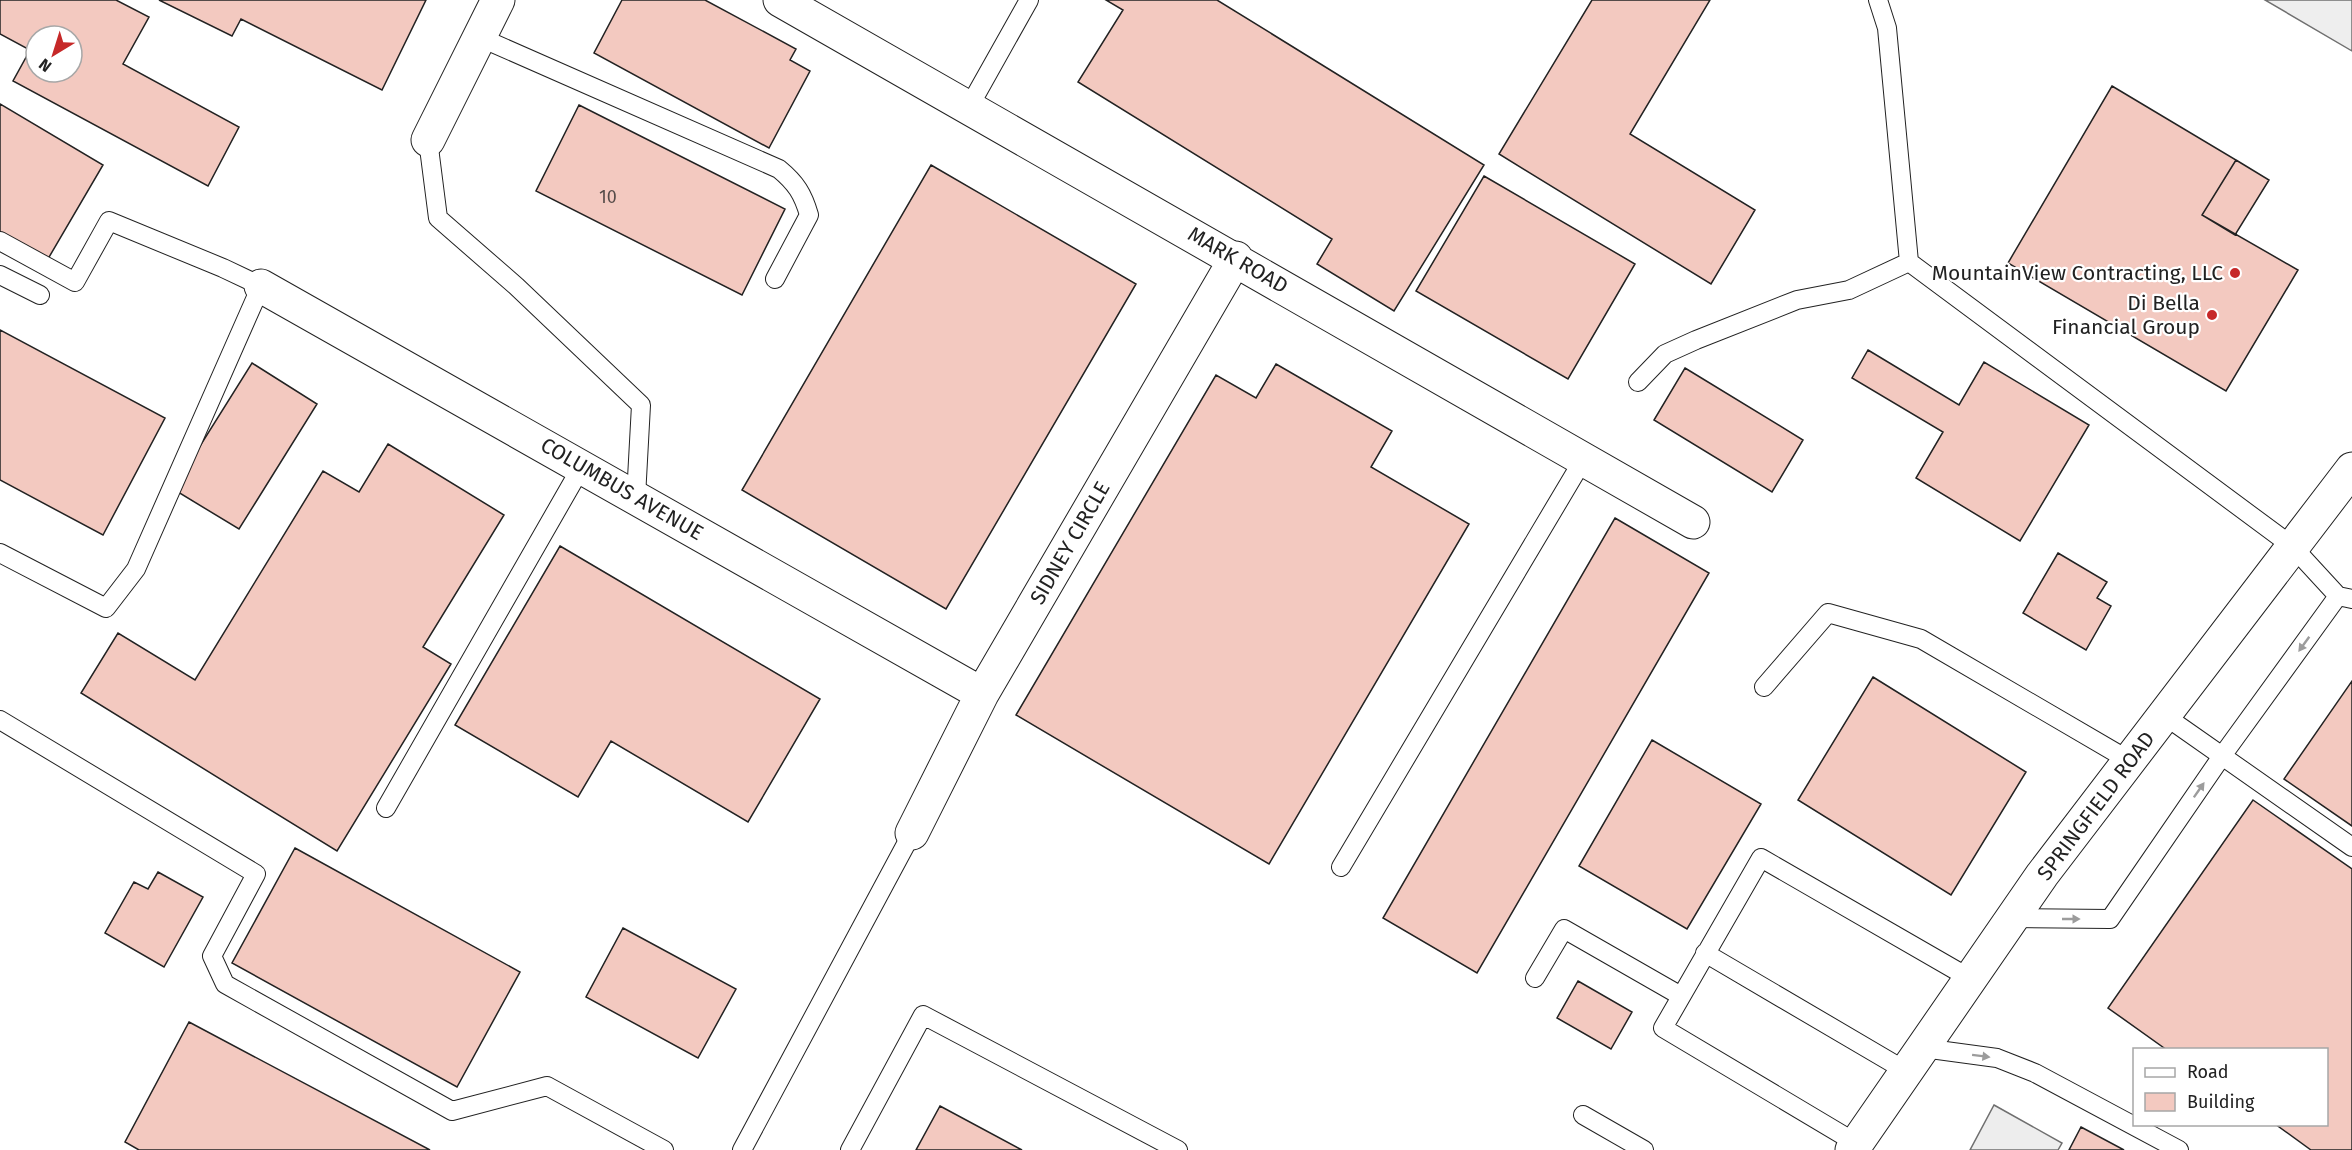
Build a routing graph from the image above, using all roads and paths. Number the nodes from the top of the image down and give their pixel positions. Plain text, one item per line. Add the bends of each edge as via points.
1 (498, 0) edge
2 (780, 0) edge
3 (1029, 0) edge
4 (1878, 0) edge
5 (479, 37) junction
6 (969, 107) junction
7 (428, 140) joint
8 (0, 241) edge
9 (1236, 258) junction
10 (1909, 262) junction
11 (0, 275) edge
12 (775, 279) dead end
13 (261, 286) junction
14 (40, 295) dead end
15 (1638, 382) dead end
16 (1583, 460) junction
17 (582, 466) junction
18 (2352, 469) edge
19 (636, 497) junction
20 (1693, 522) dead end
21 (2292, 546) junction
22 (0, 553) edge
23 (2345, 598) edge
24 (1764, 687) dead end
25 (982, 694) junction
26 (2165, 716) junction
27 (0, 720) edge
28 (2222, 756) junction
29 (2130, 761) junction
30 (386, 808) dead end
31 (912, 833) joint
32 (2352, 847) edge
33 (1341, 867) dead end
34 (2013, 918) junction
35 (1706, 953) junction
36 (1535, 978) dead end
37 (1971, 979) junction
38 (1681, 996) junction
39 (1915, 1059) junction
40 (1583, 1115) dead end
41 (2133, 1125) edge
42 (2134, 1126) edge
43 (1854, 1147) edge
44 (664, 1150) edge
45 (742, 1150) edge
46 (850, 1150) edge
47 (1178, 1150) edge
48 (1644, 1150) edge
49 (2179, 1150) edge

1 - 5 street
2 - 6 street, MARK ROAD
3 - 6 lane
4 - 10 lane via 1887,28
5 - 7 street
5 - 12 lane via 779,169 799,188 809,215
6 - 9 street, MARK ROAD
7 - 19 lane via 438,218 641,405
8 - 13 lane via 75,282 109,221
9 - 16 street, MARK ROAD
9 - 25 street, SIDNEY CIRCLE
10 - 15 lane via 1849,290 1797,300 1686,344 1665,354
10 - 21 lane
11 - 14 lane
13 - 17 street, COLUMBUS AVENUE
13 - 22 lane via 136,569 106,608
16 - 20 street, MARK ROAD
16 - 33 lane
17 - 19 street, COLUMBUS AVENUE
17 - 30 lane
18 - 21 street, SPRINGFIELD ROAD
19 - 25 street, COLUMBUS AVENUE
21 - 23 lane
21 - 26 street, SPRINGFIELD ROAD
23 -> 28 lane
24 - 29 lane via 1828,613 1921,639
25 - 31 street, SIDNEY CIRCLE
26 - 28 lane
26 - 29 street, SPRINGFIELD ROAD
27 - 44 lane via 256,874 212,956 225,984 452,1111 547,1086
28 - 32 lane
34 -> 28 lane via 2110,919
29 - 34 street, SPRINGFIELD ROAD
31 - 45 lane
34 - 37 street, SPRINGFIELD ROAD
35 - 37 lane via 1761,858
35 - 38 lane
35 - 39 lane
36 - 38 lane via 1564,928
37 - 39 street, SPRINGFIELD ROAD
38 - 43 lane via 1663,1028
39 -> 41 lane via 1997,1058 2035,1073
39 - 43 street, SPRINGFIELD ROAD
40 - 48 lane
42 -> 49 lane
46 - 47 lane via 923,1015

